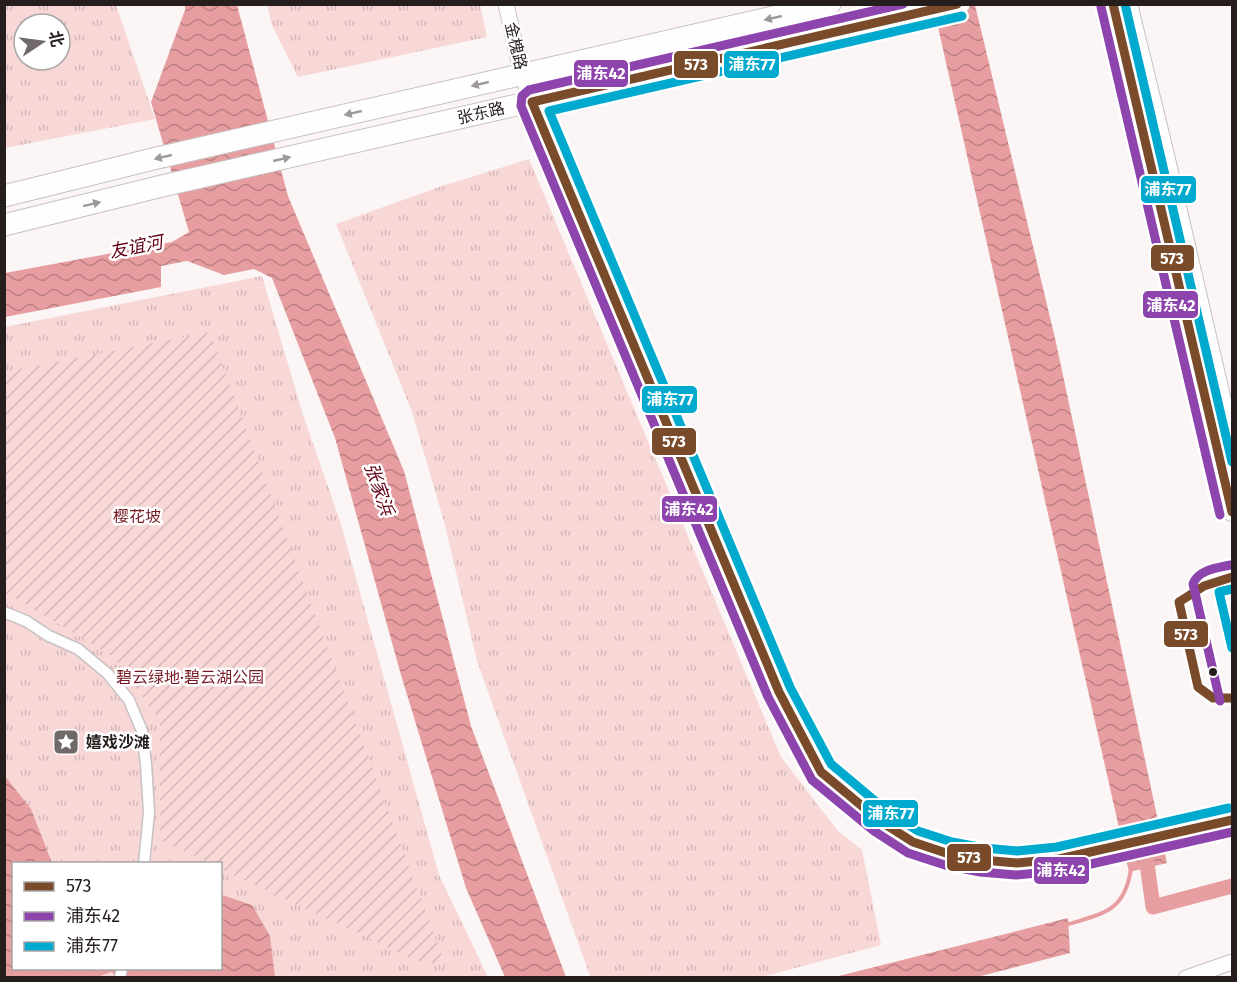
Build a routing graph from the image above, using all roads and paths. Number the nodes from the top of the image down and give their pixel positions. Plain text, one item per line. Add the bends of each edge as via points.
1 (506, 4) edge
2 (830, 4) edge
3 (959, 4) edge
4 (1113, 4) edge
5 (1128, 4) edge
6 (522, 75) junction
7 (532, 102) junction
8 (4, 196) edge
9 (4, 225) edge
10 (1233, 444) edge
11 (1233, 512) edge
12 (4, 612) edge
13 (1233, 820) edge
14 (144, 862) edge
15 (1233, 962) edge
16 (1186, 978) edge

1 - 6 street, 金槐路
2 -> 6 main road, 张东路
3 - 7 main road, 张东路
4 - 11 street
5 - 10 street
6 - 7 street, 金槐路
6 -> 8 main road, 张东路
9 -> 7 main road, 张东路
7 - 13 street, 金槐路 via 779,692 821,772 880,821 914,842 982,860 1017,863 1059,859
12 - 14 street via 78,649 108,674 129,700 142,730 146,764 149,812
15 - 16 street

